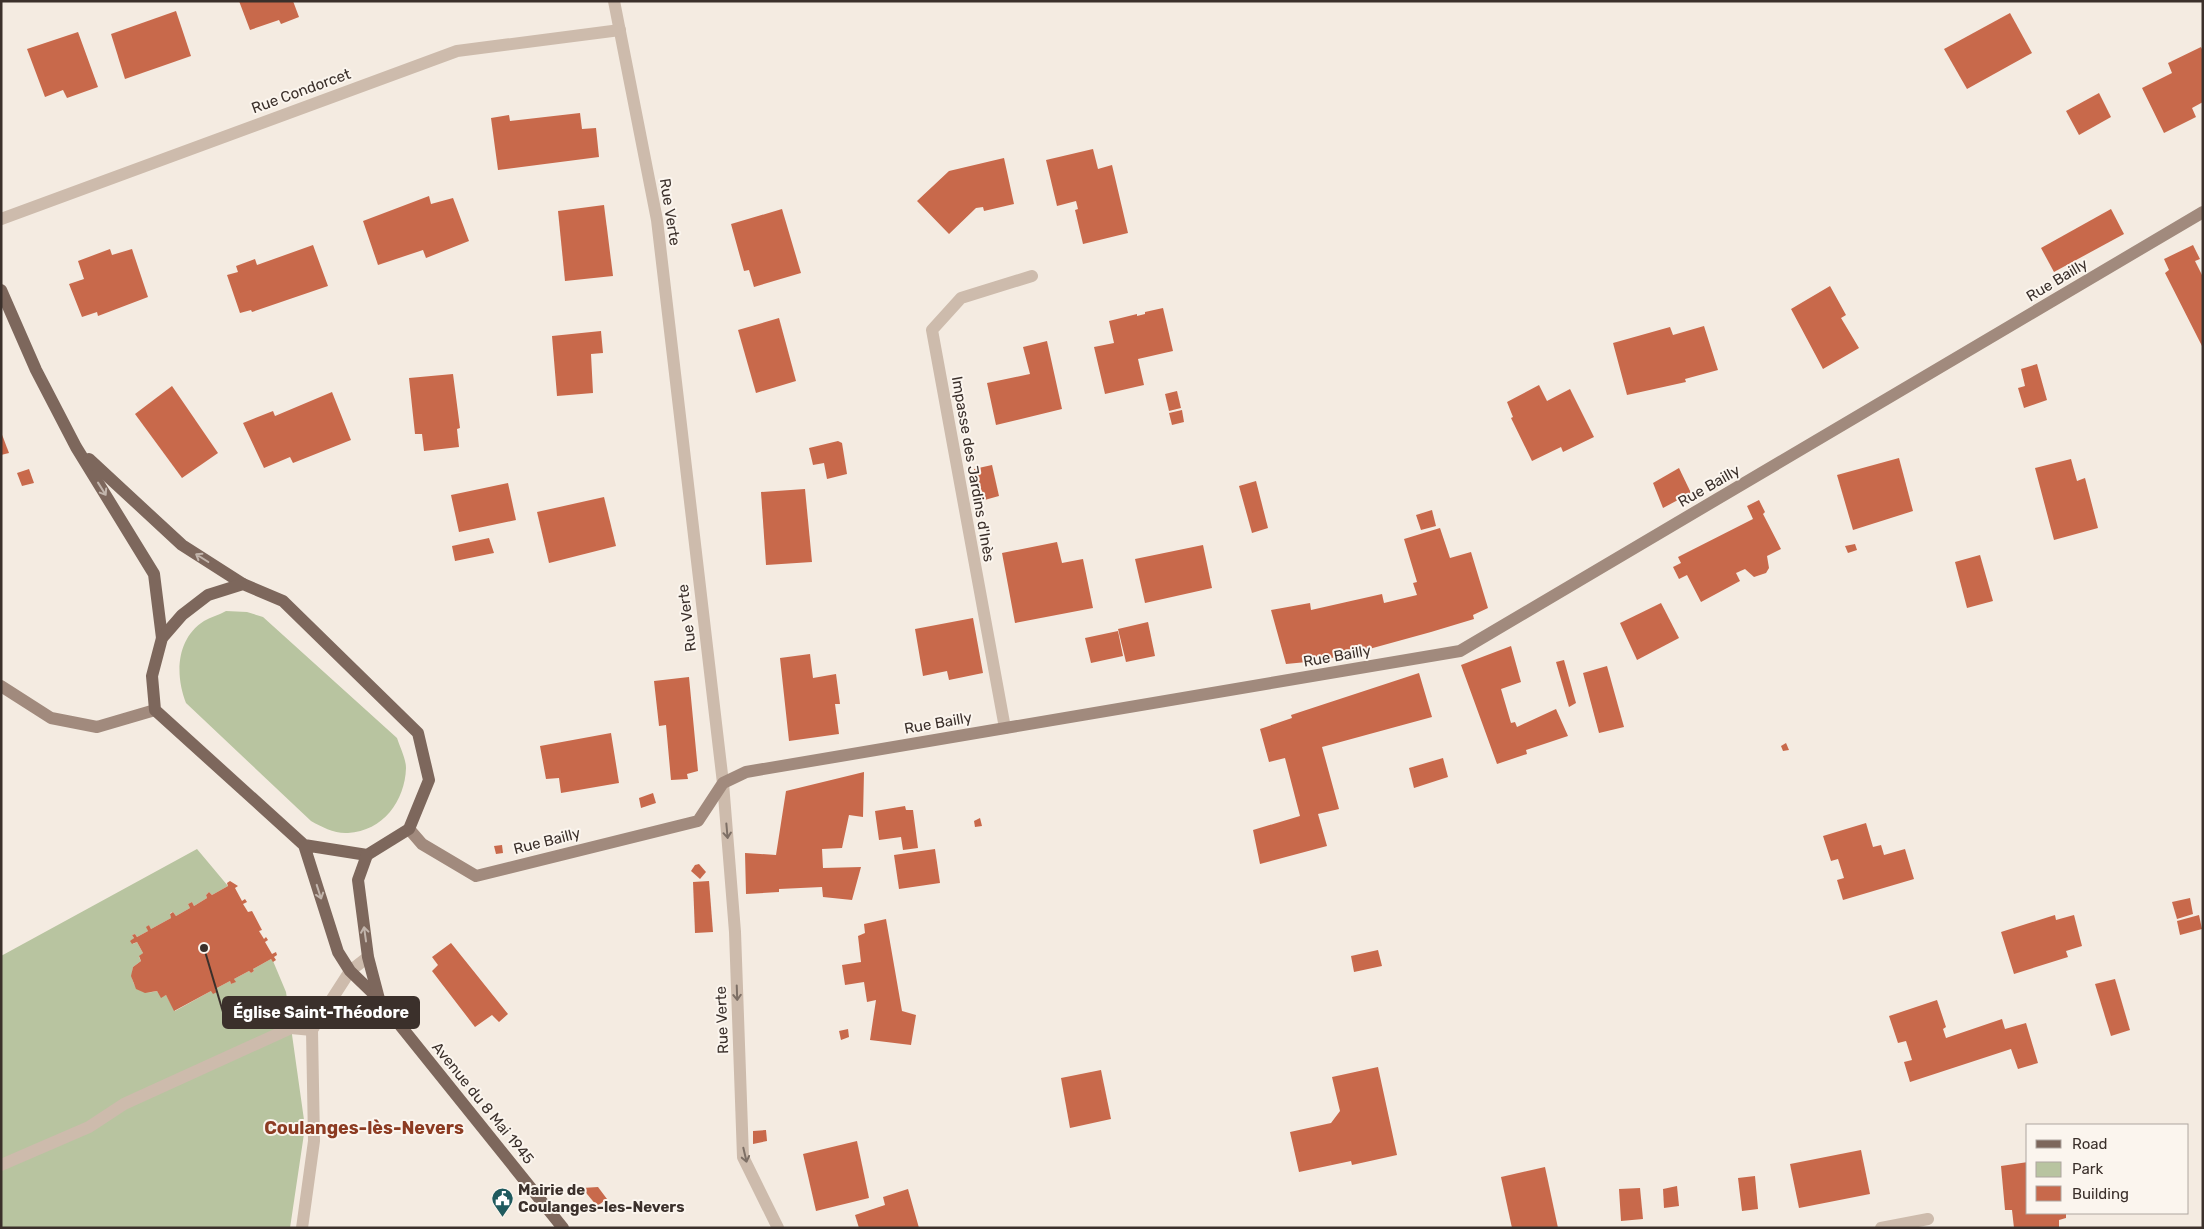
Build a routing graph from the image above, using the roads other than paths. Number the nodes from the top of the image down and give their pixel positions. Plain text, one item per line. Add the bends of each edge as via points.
1 (614, 1) edge
2 (620, 30) junction
3 (2203, 212) edge
4 (1, 219) edge
5 (1032, 276) dead end
6 (1, 290) edge
7 (76, 447) junction
8 (243, 584) junction
9 (162, 638) junction
10 (1, 686) edge
11 (155, 710) junction
12 (1005, 728) junction
13 (723, 783) junction
14 (409, 828) junction
15 (304, 845) junction
16 (367, 855) junction
17 (368, 957) junction
18 (350, 971) junction
19 (379, 999) junction
20 (312, 1030) junction
21 (1, 1165) edge
22 (1928, 1219) dead end
23 (302, 1228) edge
24 (563, 1228) edge
25 (778, 1228) edge
26 (1881, 1228) edge

1 - 2 street, Rue Verte
2 - 4 street, Rue Condorcet via 457,51
2 - 13 street, Rue Verte via 657,220
3 - 12 street, Rue Bailly via 1460,651
5 - 12 street, Impasse des Jardins d'Inès via 961,298 932,330
6 - 7 main road via 36,370
8 -> 7 main road via 182,545
7 -> 9 main road via 154,574
8 - 9 main road via 208,595 182,615
8 - 14 main road via 284,602 418,733 429,780
9 - 11 main road via 152,676
10 - 11 street via 51,718 97,727
11 - 15 main road
12 - 13 street, Rue Bailly via 746,772
13 - 14 street, Rue Bailly via 698,821 476,876 422,844
13 -> 25 street, Rue Verte via 735,932 743,1157
14 - 16 main road
15 - 16 main road
15 -> 18 main road, Avenue du 8 Mai 1945 via 338,952
17 -> 16 main road, Avenue du 8 Mai 1945 via 358,880
17 - 18 street
17 - 19 main road, Avenue du 8 Mai 1945
18 - 19 main road, Avenue du 8 Mai 1945
18 - 20 street
19 - 24 main road, Avenue du 8 Mai 1945
20 - 21 street via 291,1028 124,1104 89,1127
20 - 23 street via 314,1141
22 - 26 street

